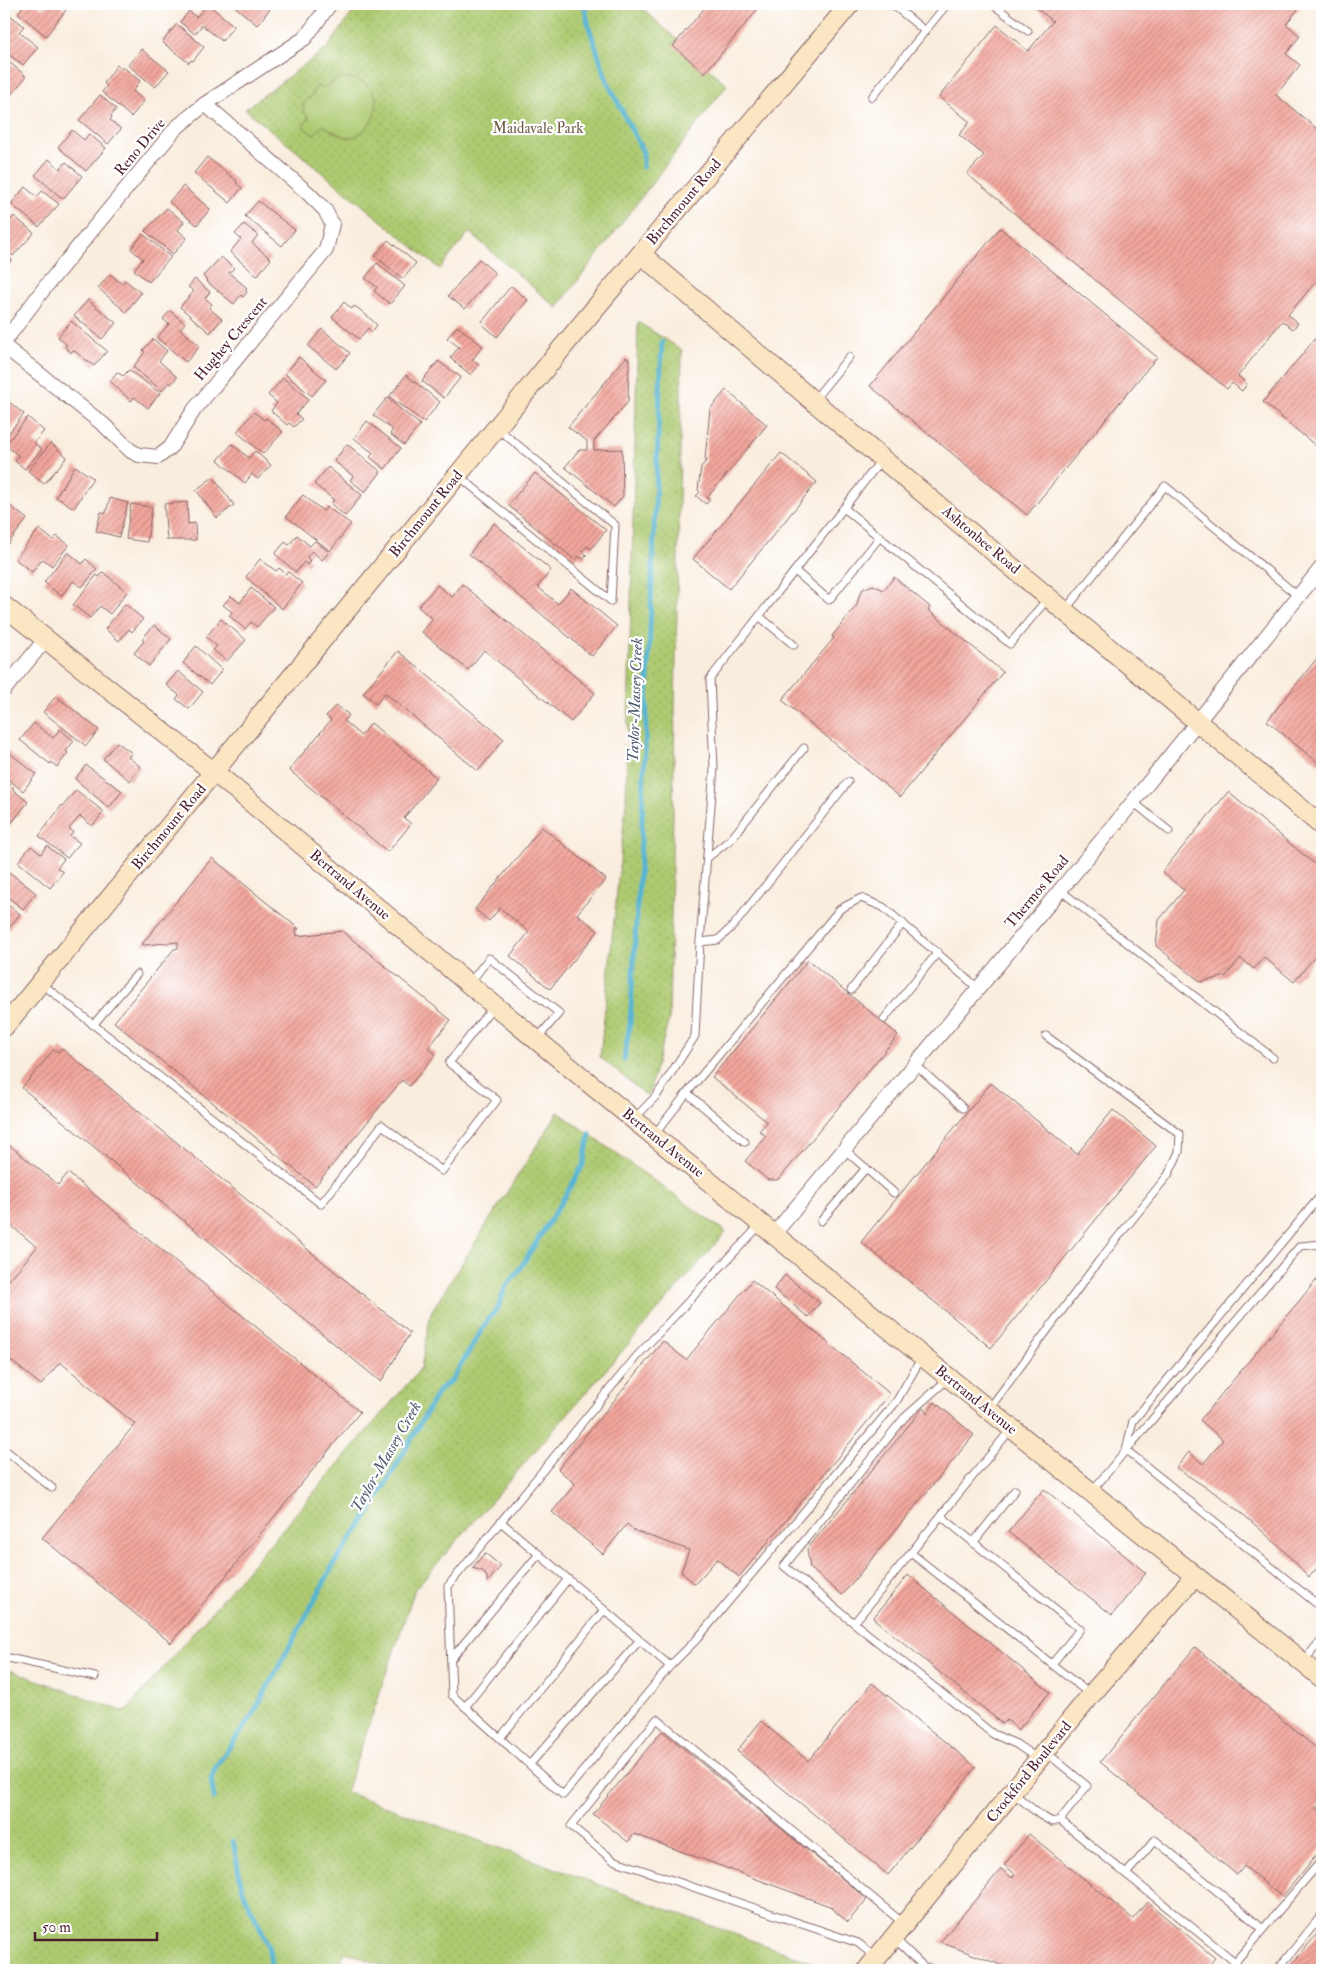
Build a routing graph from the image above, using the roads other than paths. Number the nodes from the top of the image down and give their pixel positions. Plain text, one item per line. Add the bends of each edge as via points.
1 (330, 4) edge
2 (850, 4) edge
3 (892, 4) edge
4 (947, 4) edge
5 (992, 4) edge
6 (925, 31) junction
7 (1028, 31) dead end
8 (872, 97) dead end
9 (205, 104) junction
10 (641, 254) junction
11 (4, 342) edge
12 (4, 346) edge
13 (849, 357) dead end
14 (813, 401) junction
15 (497, 428) junction
16 (882, 458) junction
17 (458, 475) junction
18 (844, 508) junction
19 (880, 538) junction
20 (1322, 567) edge
21 (795, 571) junction
22 (1298, 596) junction
23 (1049, 597) junction
24 (4, 606) edge
25 (1065, 610) junction
26 (759, 616) junction
27 (45, 640) junction
28 (794, 645) dead end
29 (4, 690) edge
30 (1197, 722) junction
31 (804, 748) dead end
32 (214, 772) junction
33 (848, 782) dead end
34 (1132, 801) junction
35 (1322, 826) edge
36 (1169, 831) dead end
37 (706, 858) junction
38 (1060, 890) junction
39 (903, 923) junction
40 (700, 942) junction
41 (938, 952) junction
42 (137, 974) dead end
43 (40, 983) junction
44 (469, 984) junction
45 (978, 988) junction
46 (851, 990) dead end
47 (494, 1005) junction
48 (884, 1019) dead end
49 (93, 1025) junction
50 (4, 1026) edge
51 (1046, 1036) dead end
52 (536, 1040) junction
53 (1272, 1058) dead end
54 (915, 1064) junction
55 (687, 1093) junction
56 (963, 1108) dead end
57 (634, 1119) junction
58 (654, 1136) junction
59 (745, 1142) dead end
60 (844, 1149) junction
61 (866, 1168) junction
62 (894, 1193) dead end
63 (1322, 1194) edge
64 (821, 1221) dead end
65 (768, 1229) junction
66 (1322, 1244) edge
67 (922, 1356) junction
68 (949, 1378) junction
69 (988, 1410) junction
70 (1012, 1428) junction
71 (4, 1449) edge
72 (1126, 1450) junction
73 (52, 1488) dead end
74 (1015, 1490) dead end
75 (1091, 1492) junction
76 (941, 1516) junction
77 (501, 1522) junction
78 (973, 1543) junction
79 (911, 1553) junction
80 (539, 1554) junction
81 (1195, 1576) junction
82 (568, 1579) junction
83 (1322, 1608) edge
84 (604, 1610) junction
85 (854, 1623) junction
86 (1322, 1639) edge
87 (640, 1640) junction
88 (4, 1657) edge
89 (451, 1659) junction
90 (1303, 1663) junction
91 (1052, 1664) junction
92 (670, 1666) junction
93 (95, 1677) dead end
94 (1322, 1678) edge
95 (1091, 1695) junction
96 (465, 1707) junction
97 (500, 1738) junction
98 (1042, 1756) junction
99 (530, 1764) junction
100 (1012, 1793) junction
101 (1060, 1820) junction
102 (1322, 1860) edge
103 (1126, 1874) junction
104 (1322, 1915) edge
105 (1263, 1929) junction
106 (899, 1931) junction
107 (1235, 1962) junction
108 (872, 1964) edge
109 (935, 1970) edge
110 (1232, 1970) edge
111 (1277, 1970) edge

1 - 9 street, Reno Drive via 305,38
2 - 10 street, Birchmount Road
3 - 6 lane
4 - 6 lane
5 - 7 lane
6 - 8 lane
9 - 11 street, Reno Drive via 176,128
9 - 12 street, Hughey Crescent via 319,204 332,224 326,250 194,410 170,448 158,457 131,452 104,425
10 - 14 street, Ashtonbee Road
10 - 15 street, Birchmount Road
13 - 14 lane
14 - 16 street, Ashtonbee Road
15 - 17 street, Birchmount Road
15 - 17 lane via 615,525 611,601
16 - 18 lane
16 - 23 street, Ashtonbee Road
17 - 32 street, Birchmount Road
18 - 19 lane
18 - 21 lane
19 - 21 lane via 829,600
19 - 23 lane via 1010,644
20 - 22 street, Thermos Road
21 - 26 lane
22 - 25 lane via 1165,486
22 - 30 street, Thermos Road
23 - 25 street, Ashtonbee Road
24 - 27 street, Bertrand Avenue
25 - 30 street, Ashtonbee Road
26 - 28 lane
26 - 37 lane via 710,679 714,768
27 - 29 street
27 - 32 street, Bertrand Avenue
30 - 34 street, Thermos Road
30 - 35 street, Ashtonbee Road
31 - 37 lane via 731,839
32 - 43 street, Birchmount Road
32 - 44 street, Bertrand Avenue
33 - 40 lane via 734,925 718,940
34 - 36 lane
34 - 38 street, Thermos Road
37 - 40 lane
38 - 45 street, Thermos Road
38 - 53 lane
39 - 41 lane
39 - 46 lane
39 - 55 lane via 884,907 861,898 840,909
40 - 57 lane via 695,1036 657,1095
41 - 45 lane
41 - 48 lane
42 - 49 lane
43 - 49 lane
43 - 50 street, Birchmount Road
44 - 47 street, Bertrand Avenue
44 - 52 lane via 489,958 559,1013
45 - 54 street, Thermos Road
47 - 49 lane via 449,1063 497,1100 442,1171 382,1125 321,1204
47 - 52 street, Bertrand Avenue
51 - 69 lane via 1180,1134 1180,1152 1168,1175 1125,1226
52 - 57 street, Bertrand Avenue
54 - 56 lane
54 - 60 street, Thermos Road
55 - 58 lane
55 - 59 lane
57 - 58 street, Bertrand Avenue
58 - 65 street, Bertrand Avenue
60 - 61 lane
60 - 65 street, Thermos Road
61 - 62 lane
61 - 64 lane
63 - 72 lane via 1134,1421
65 - 67 street, Bertrand Avenue
65 - 77 lane via 636,1357
66 - 72 lane via 1300,1246
67 - 68 street, Bertrand Avenue
67 - 92 lane via 896,1402 697,1639
68 - 69 street, Bertrand Avenue
68 - 85 lane via 904,1418 784,1566
69 - 70 street, Bertrand Avenue
70 - 75 street, Bertrand Avenue
70 - 76 lane
71 - 73 lane
72 - 75 lane
72 - 83 lane
74 - 78 lane
75 - 81 street, Bertrand Avenue
76 - 78 lane
76 - 79 lane
77 - 80 lane
77 - 89 lane via 448,1586
78 - 91 lane via 1080,1629
79 - 85 lane
79 - 91 lane
80 - 82 lane
80 - 89 lane
81 - 90 street, Bertrand Avenue
81 - 95 street, Crockford Boulevard
82 - 84 lane
82 - 96 lane
84 - 87 lane
84 - 97 lane
85 - 98 lane via 993,1734
86 - 90 lane
87 - 92 lane
87 - 99 lane
88 - 93 lane
89 - 96 lane via 452,1695
90 - 94 street, Bertrand Avenue
91 - 95 lane
92 - 99 lane via 563,1795
95 - 98 street, Crockford Boulevard
96 - 97 lane
97 - 99 lane
98 - 100 street, Crockford Boulevard
98 - 101 lane via 1087,1786
100 - 101 lane via 1040,1816 1052,1822
100 - 106 street, Crockford Boulevard
101 - 103 lane
102 - 105 lane
103 - 105 lane via 1155,1840
103 - 107 lane
104 - 111 lane
105 - 107 lane
106 - 108 street, Crockford Boulevard
106 - 108 lane via 657,1719 571,1826 613,1860 858,1943
106 - 109 lane via 923,1966
107 - 110 lane

